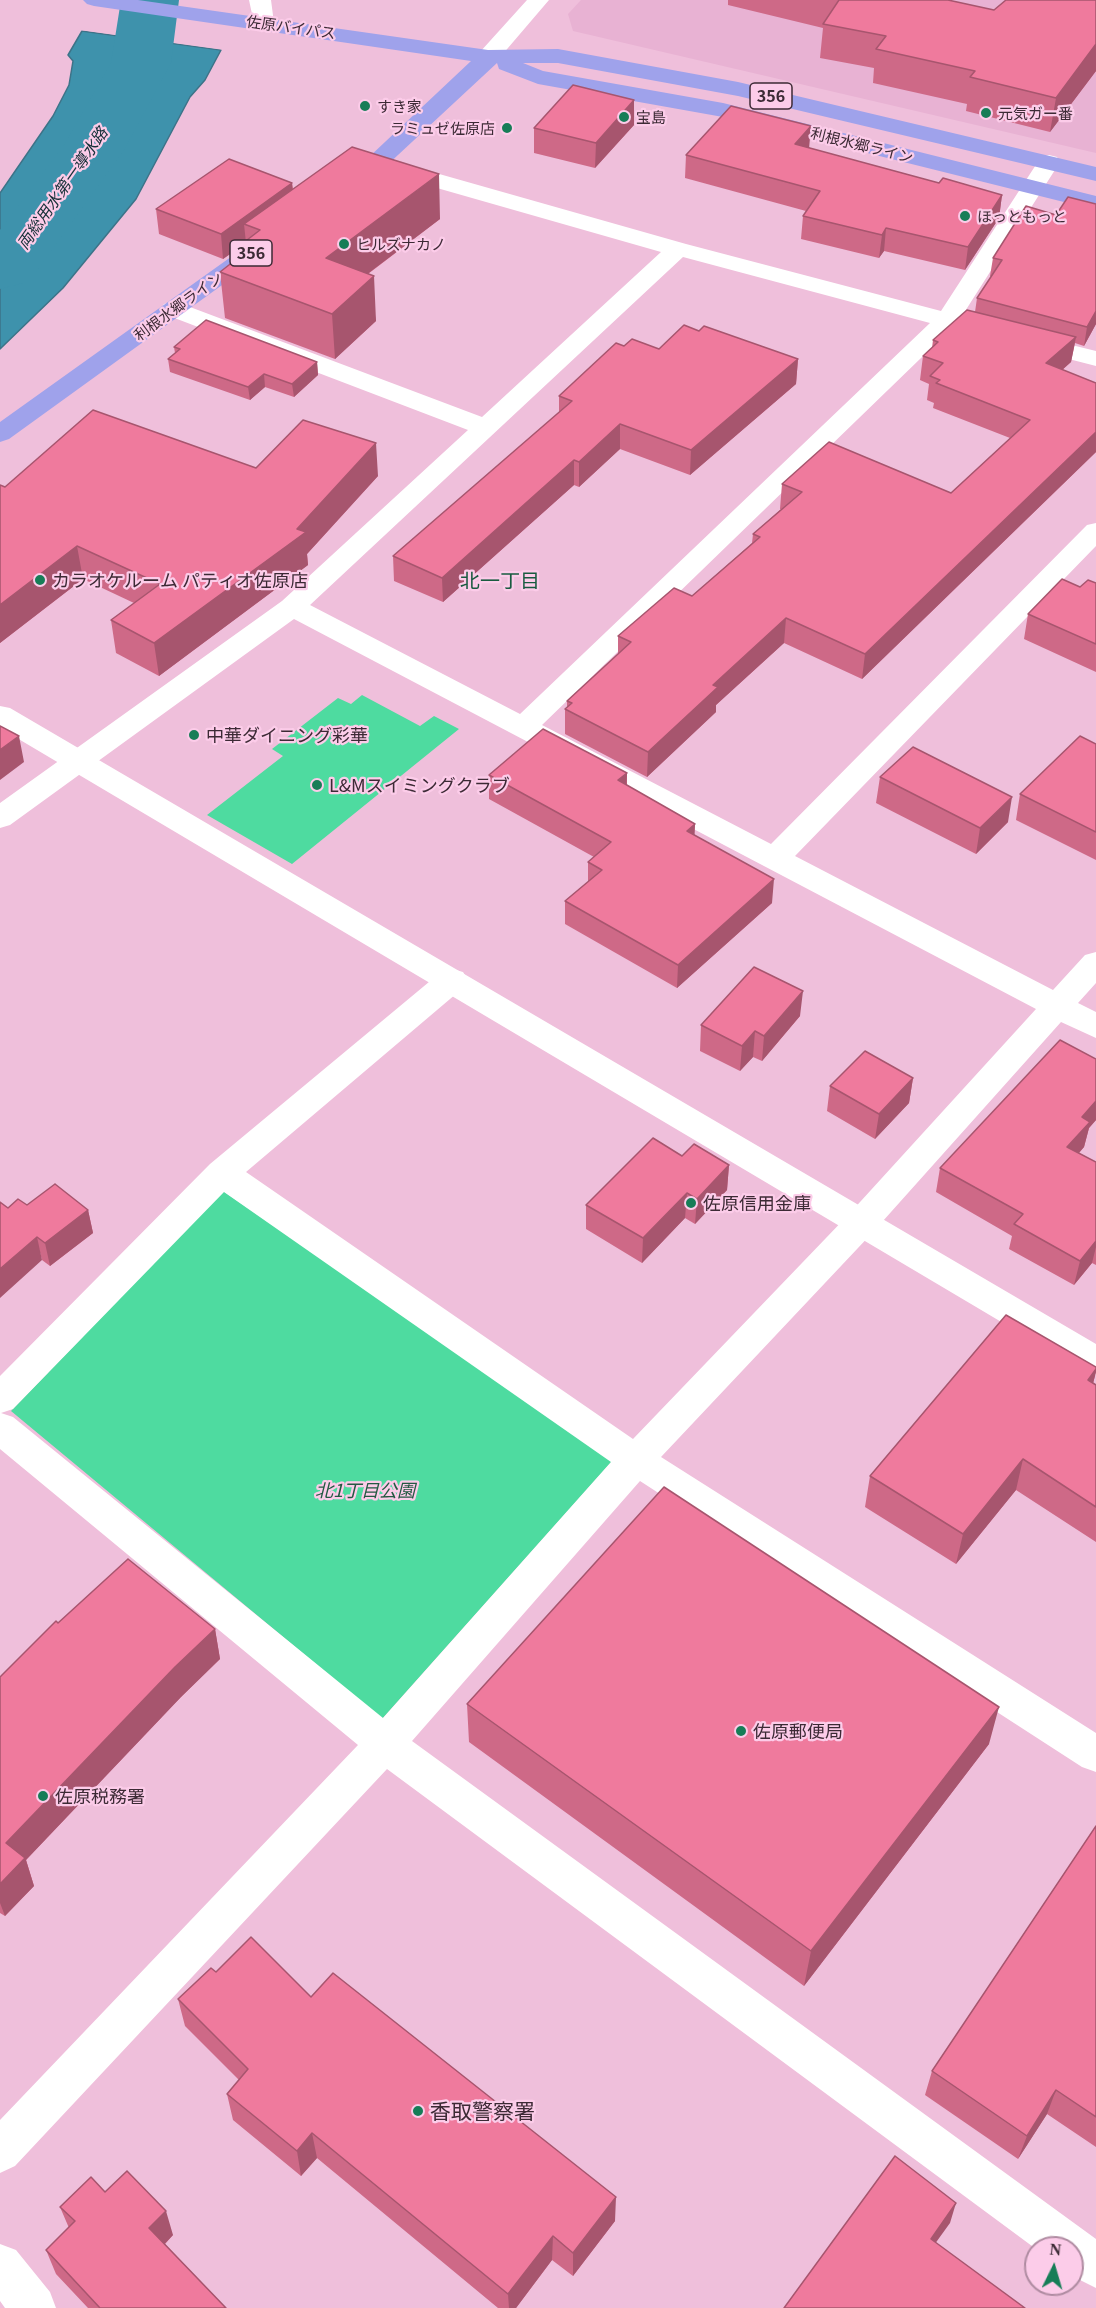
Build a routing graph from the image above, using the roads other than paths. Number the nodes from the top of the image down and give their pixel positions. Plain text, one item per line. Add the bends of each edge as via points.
1 (94, 0) edge
2 (260, 0) edge
3 (538, 0) edge
4 (254, 21) junction
5 (489, 57) junction
6 (1049, 162) junction
7 (376, 163) junction
8 (1096, 174) edge
9 (1034, 187) junction
10 (328, 198) edge
11 (1096, 203) edge
12 (279, 233) edge
13 (678, 249) junction
14 (173, 309) junction
15 (948, 319) junction
16 (1096, 360) edge
17 (487, 428) junction
18 (0, 434) edge
19 (1096, 531) edge
20 (292, 607) junction
21 (0, 715) edge
22 (524, 726) junction
23 (80, 762) junction
24 (0, 818) edge
25 (775, 858) junction
26 (1096, 963) edge
27 (452, 980) junction
28 (1056, 1005) junction
29 (1096, 1026) edge
30 (222, 1173) junction
31 (862, 1222) junction
32 (1096, 1361) edge
33 (0, 1399) edge
34 (0, 1428) edge
35 (636, 1460) junction
36 (385, 1744) junction
37 (1096, 1754) edge
38 (0, 2151) edge
39 (1056, 2236) edge
40 (0, 2266) edge
41 (34, 2308) edge

1 - 4 highway, 佐原バイパス / 356
2 - 4 street
3 - 5 street
4 - 5 highway, 佐原バイパス / 356
5 - 6 highway, 利根水郷ライン / 356 via 558,56 652,72
5 - 7 highway
5 - 9 highway, 利根水郷ライン / 356 via 538,77 723,110
6 - 8 highway, 利根水郷ライン / 356
6 - 9 street
7 - 10 highway
7 - 13 street
9 - 11 highway, 利根水郷ライン / 356
9 - 15 street
12 - 14 highway, 利根水郷ライン / 356
13 - 15 street
13 - 17 street
14 - 17 street
14 - 18 highway, 利根水郷ライン / 356
15 - 16 street
15 - 22 street
17 - 20 street
19 - 25 street
20 - 22 street
20 - 23 street
21 - 23 street
22 - 25 street
23 - 24 street
23 - 27 street
25 - 28 street
26 - 28 street
27 - 30 street
27 - 31 street
28 - 29 street
28 - 31 street
30 - 33 street
30 - 35 street
31 - 32 street
31 - 35 street
34 - 36 street
35 - 36 street
35 - 37 street
36 - 38 street
36 - 39 street
40 - 41 street

